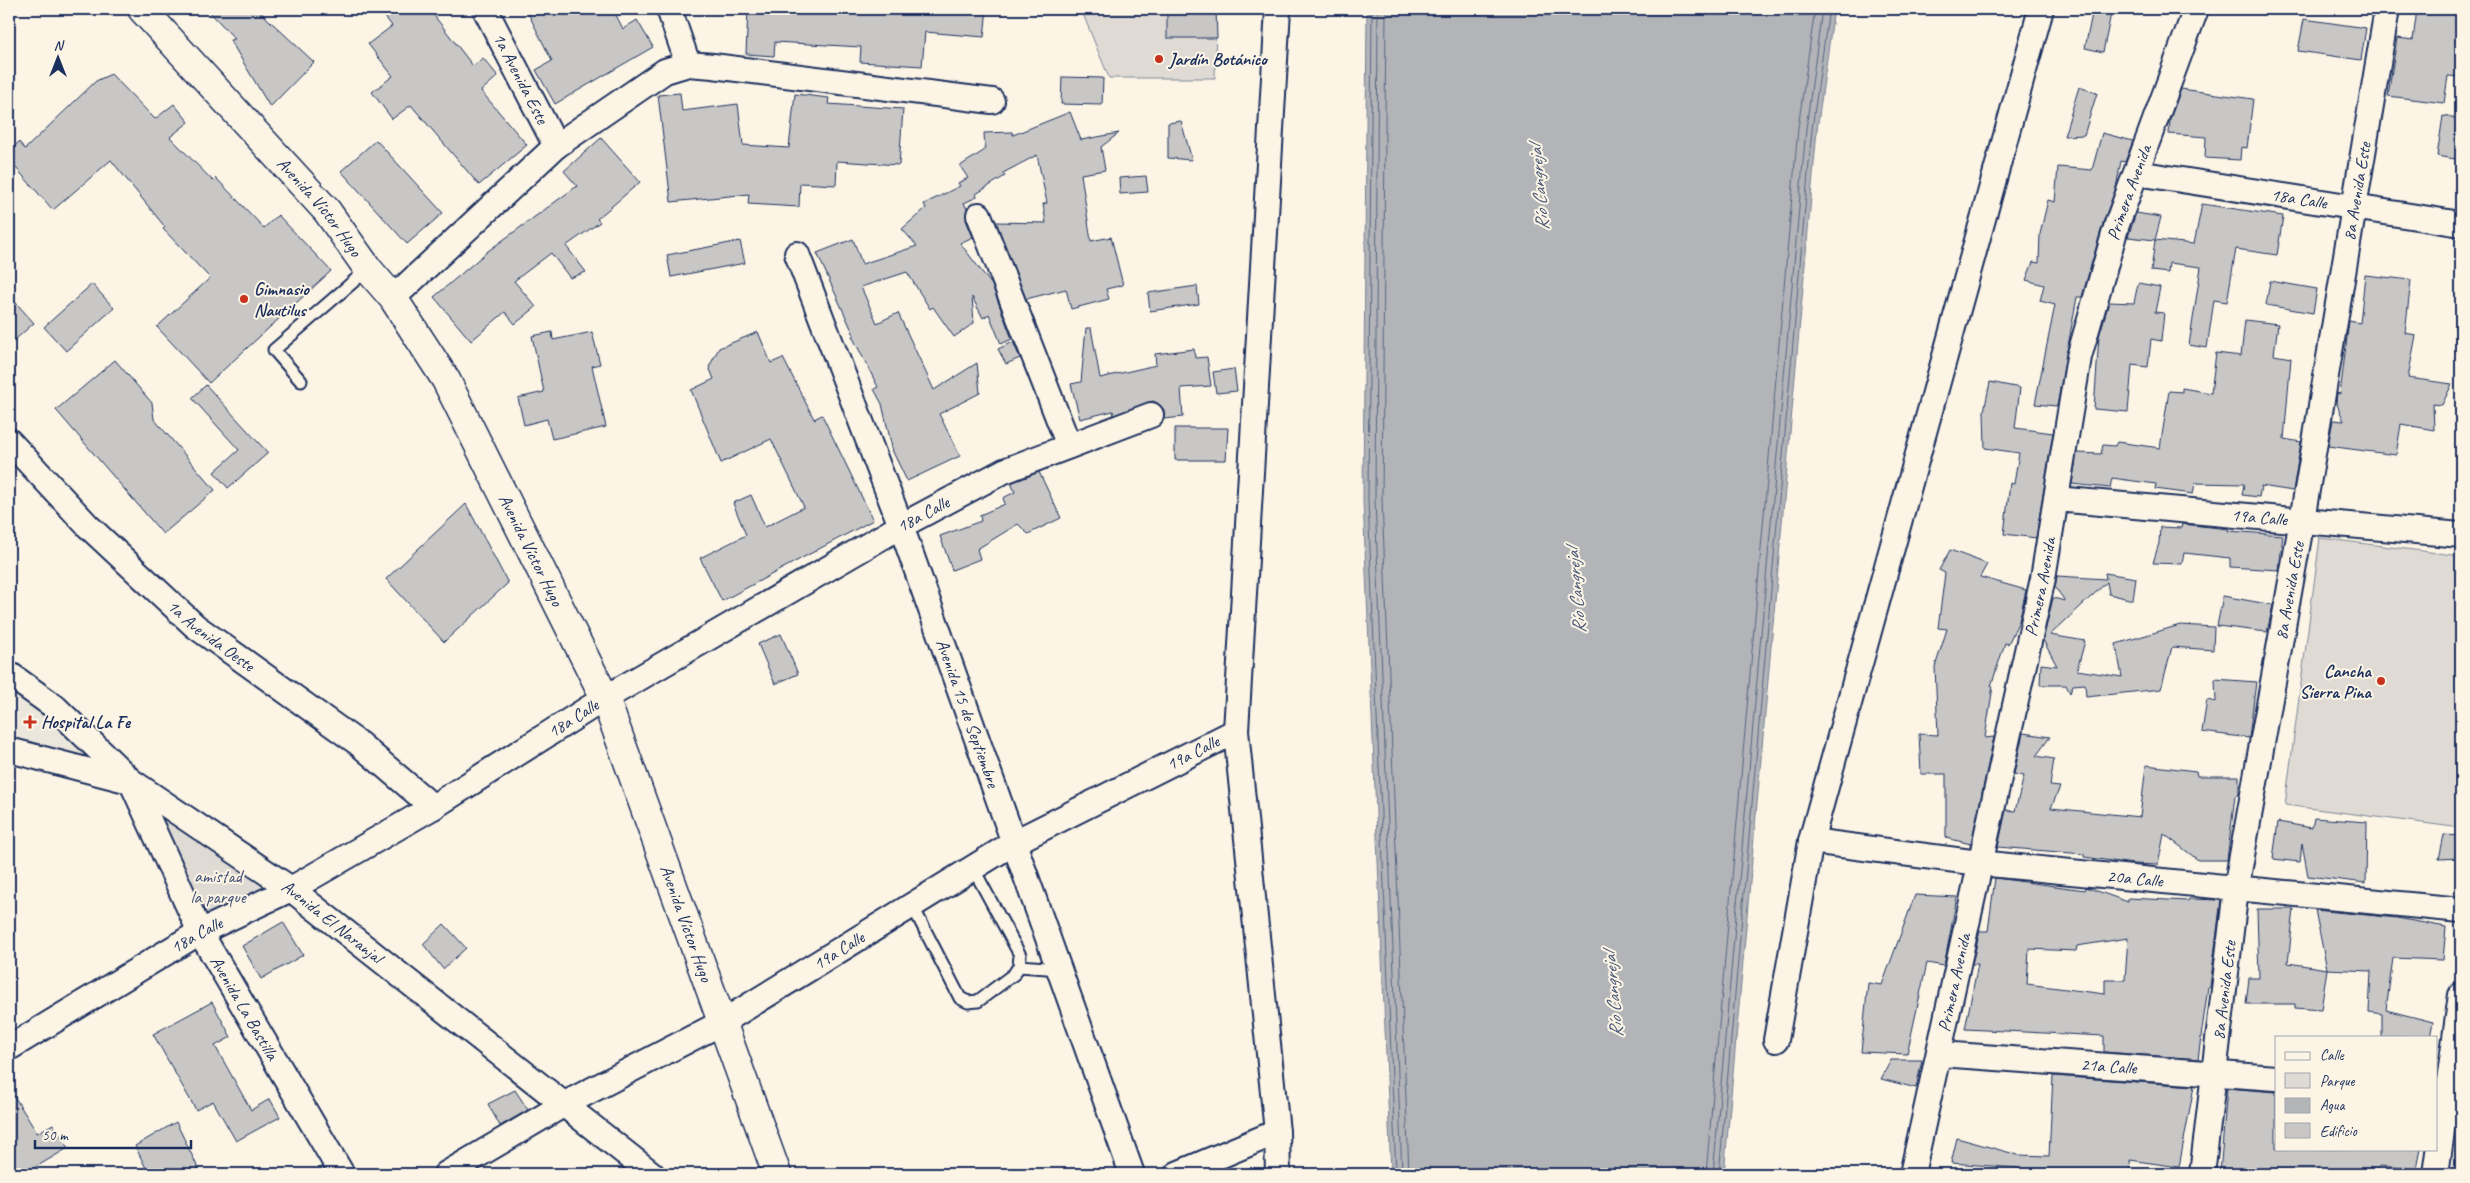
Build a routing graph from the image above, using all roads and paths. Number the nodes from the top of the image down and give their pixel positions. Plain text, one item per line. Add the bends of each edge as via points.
1 (142, 9) edge
2 (484, 9) edge
3 (668, 9) edge
4 (1278, 9) edge
5 (2041, 9) edge
6 (2196, 9) edge
7 (2387, 9) edge
8 (688, 64) junction
9 (992, 101) dead end
10 (556, 146) junction
11 (2137, 173) junction
12 (2354, 207) junction
13 (980, 215) dead end
14 (2461, 224) edge
15 (797, 254) dead end
16 (368, 269) junction
17 (393, 298) junction
18 (300, 381) dead end
19 (1151, 414) dead end
20 (9, 441) edge
21 (1069, 446) junction
22 (2056, 499) junction
23 (2302, 520) junction
24 (901, 526) junction
25 (2461, 535) edge
26 (9, 674) edge
27 (605, 698) junction
28 (1236, 731) junction
29 (9, 750) edge
30 (131, 781) junction
31 (433, 807) junction
32 (1811, 841) junction
33 (1015, 842) junction
34 (1979, 863) junction
35 (973, 868) junction
36 (290, 889) junction
37 (2236, 889) junction
38 (912, 905) junction
39 (2461, 910) edge
40 (200, 932) junction
41 (1019, 966) junction
42 (1060, 969) junction
43 (2461, 995) edge
44 (721, 1024) junction
45 (1776, 1040) dead end
46 (9, 1048) edge
47 (1940, 1054) junction
48 (2213, 1072) junction
49 (2275, 1078) edge
50 (2449, 1094) edge
51 (563, 1105) junction
52 (1277, 1132) junction
53 (342, 1174) edge
54 (446, 1174) edge
55 (652, 1174) edge
56 (777, 1174) edge
57 (1132, 1174) edge
58 (1177, 1174) edge
59 (1278, 1174) edge
60 (1912, 1174) edge
61 (2202, 1174) edge
62 (2436, 1174) edge

1 - 16 street, Avenida Víctor Hugo via 327,211
2 - 10 street, 1a Avenida Este
3 - 8 street
4 - 28 street
5 - 32 street
6 - 11 street, Primera Avenida
7 - 12 street, 8a Avenida Este
8 - 9 street
8 - 10 street via 665,71
10 - 17 street
11 - 12 street, 18a Calle
11 - 22 street, Primera Avenida via 2117,224 2079,357
12 - 14 street, 18a Calle
12 - 23 street, 8a Avenida Este
13 - 21 street
15 - 24 street, Avenida 15 de Septiembre
16 - 17 street, Avenida Víctor Hugo
16 - 18 lane via 274,350
17 - 27 street, Avenida Víctor Hugo via 446,380
19 - 21 street, 18a Calle
20 - 31 street, 1a Avenida Oeste via 88,526 195,626 358,743
21 - 24 street, 18a Calle via 1004,471
22 - 23 street, 19a Calle
22 - 34 street, Primera Avenida via 2043,578
23 - 25 street, 19a Calle
23 - 37 street, 8a Avenida Este
24 - 27 street, 18a Calle
24 - 33 street, Avenida 15 de Septiembre
26 - 30 street, Avenida El Naranjal via 55,707
27 - 31 street, 18a Calle
27 - 44 street, Avenida Víctor Hugo
28 - 33 street, 19a Calle
28 - 52 street
29 - 30 street
30 - 36 street, Avenida El Naranjal
30 - 40 street, Avenida La Bastilla
31 - 36 street, 18a Calle
32 - 34 street, 20a Calle
32 - 45 street
33 - 35 street, 19a Calle
33 - 42 street, Avenida 15 de Septiembre
34 - 37 street, 20a Calle
34 - 47 street, Primera Avenida
35 - 38 street, 19a Calle
35 - 41 lane via 1020,955
36 - 40 street, 18a Calle
36 - 51 street, Avenida El Naranjal
37 - 39 street, 20a Calle
37 - 48 street, 8a Avenida Este
38 - 41 lane via 960,998 968,1002 978,1001 1014,974
38 - 44 street, 19a Calle
40 - 46 street, 18a Calle
40 - 53 street, Avenida La Bastilla
41 - 42 lane
42 - 57 street, Avenida 15 de Septiembre
43 - 50 street
44 - 51 street, 19a Calle
44 - 56 street, Avenida Víctor Hugo
47 - 48 street, 21a Calle
47 - 60 street, Primera Avenida
48 - 49 street, 21a Calle
48 - 61 street, 8a Avenida Este
50 - 62 street
51 - 54 street, 19a Calle
51 - 55 street, Avenida El Naranjal
52 - 58 street
52 - 59 street

